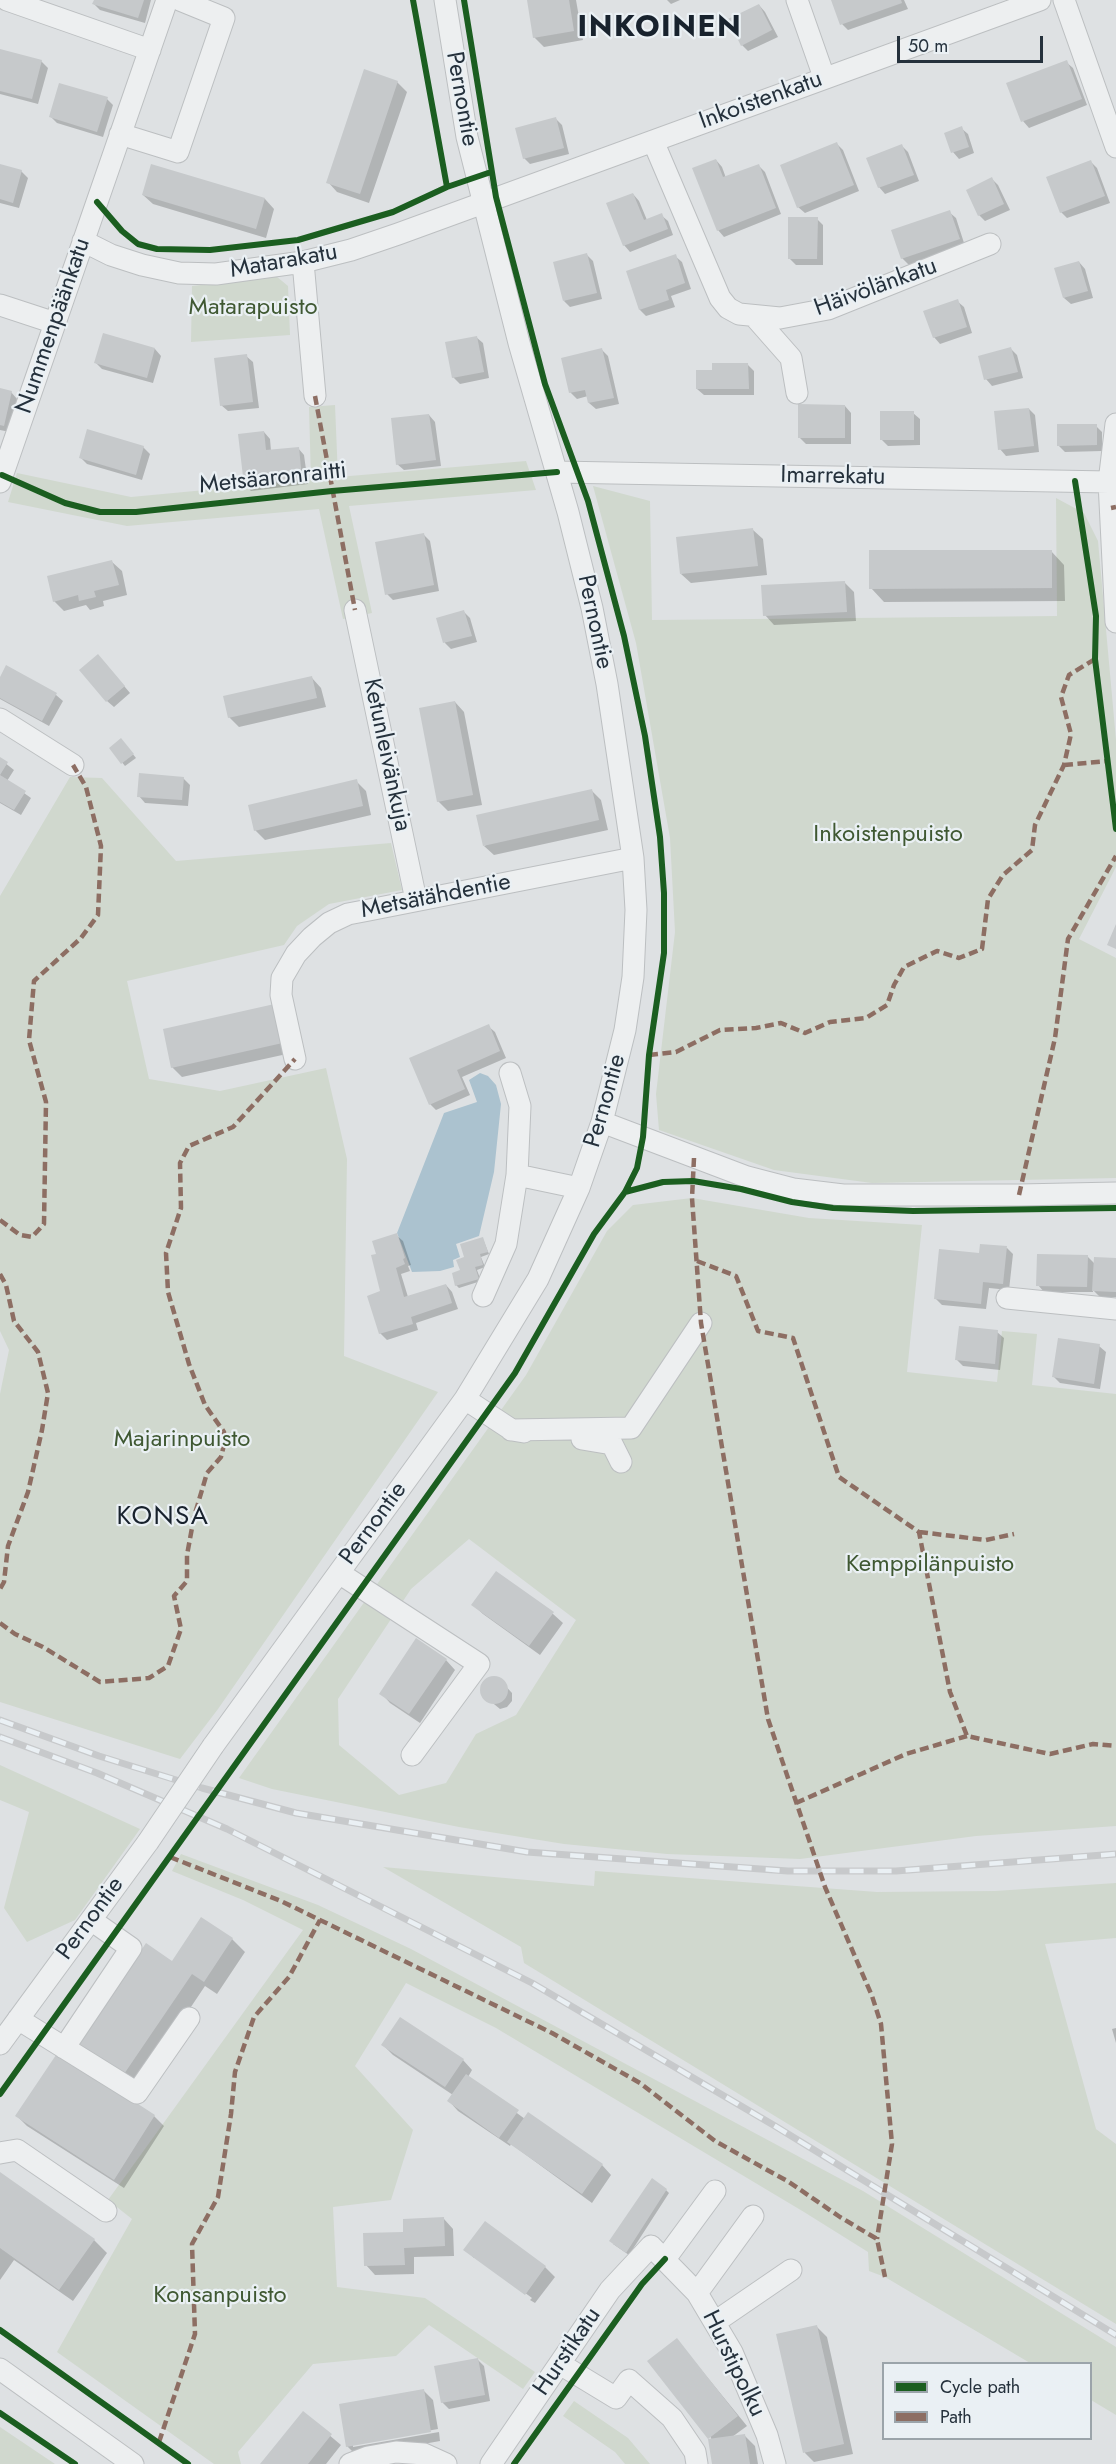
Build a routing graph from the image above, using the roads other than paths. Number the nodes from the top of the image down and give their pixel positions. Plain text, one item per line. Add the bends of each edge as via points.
1 (7, 0) edge
2 (167, 0) edge
3 (180, 0) edge
4 (445, 0) edge
5 (797, 0) edge
6 (1040, 0) edge
7 (1064, 0) edge
8 (150, 50) junction
9 (824, 77) junction
10 (120, 134) junction
11 (653, 141) junction
12 (1116, 147) edge
13 (482, 203) junction
14 (83, 241) junction
15 (990, 244) dead end
16 (303, 262) junction
17 (0, 305) edge
18 (754, 316) junction
19 (55, 323) junction
20 (797, 393) dead end
21 (315, 396) dead end
22 (1116, 424) edge
23 (557, 472) junction
24 (1, 477) edge
25 (1109, 482) junction
26 (1114, 559) edge
27 (355, 610) dead end
28 (1116, 622) edge
29 (0, 719) edge
30 (74, 765) dead end
31 (633, 858) junction
32 (416, 900) junction
33 (295, 1059) dead end
34 (510, 1072) dead end
35 (602, 1122) junction
36 (517, 1174) junction
37 (579, 1188) junction
38 (1116, 1192) edge
39 (483, 1296) dead end
40 (1007, 1298) dead end
41 (1116, 1309) edge
42 (701, 1323) dead end
43 (465, 1399) junction
44 (511, 1430) junction
45 (621, 1462) dead end
46 (339, 1573) junction
47 (412, 1755) dead end
48 (91, 1920) junction
49 (189, 2018) dead end
50 (18, 2019) junction
51 (0, 2044) edge
52 (64, 2048) junction
53 (0, 2153) edge
54 (715, 2191) dead end
55 (106, 2211) dead end
56 (753, 2216) dead end
57 (658, 2252) junction
58 (791, 2270) dead end
59 (697, 2293) junction
60 (715, 2322) junction
61 (560, 2364) junction
62 (0, 2369) edge
63 (133, 2464) edge
64 (350, 2464) edge
65 (446, 2464) edge
66 (491, 2464) edge
67 (697, 2464) edge
68 (775, 2464) edge

1 - 8 street
2 - 8 street, Nummenpäänkatu
3 - 10 street via 224,18 178,152
4 - 13 street, Pernontie via 458,94
5 - 9 street
6 - 9 street, Inkoistenkatu
7 - 12 street
8 - 10 street, Nummenpäänkatu
9 - 11 street, Inkoistenkatu
10 - 14 street, Nummenpäänkatu
11 - 13 street, Inkoistenkatu
11 - 18 street, Häivölänkatu via 720,298 739,314
13 - 16 street, Matarakatu via 351,250
13 - 23 street, Pernontie
14 - 16 street, Matarakatu via 111,255 179,273 216,274
14 - 19 street, Nummenpäänkatu
15 - 18 street, Häivölänkatu via 828,309 780,318
16 - 21 street
17 - 19 street
18 - 20 street via 791,358
19 - 24 street, Nummenpäänkatu
22 - 25 street
23 - 25 street, Imarrekatu
23 - 31 street, Pernontie via 605,673
25 - 26 street
26 - 28 street
27 - 32 street, Ketunleivänkuja
29 - 30 street
31 - 32 street, Metsätähdentie
31 - 35 street, Pernontie via 633,977 625,1030
32 - 33 street, Metsätähdentie via 348,914 329,923 296,954 282,978 281,995
34 - 36 street via 520,1106
35 - 37 street, Pernontie
35 - 38 street via 747,1177 793,1189 853,1195
36 - 37 street
36 - 39 street via 506,1244
37 - 43 street, Pernontie via 538,1279
40 - 41 street
42 - 44 street via 631,1428
43 - 44 street
43 - 46 street, Pernontie
44 - 45 street via 612,1444
46 - 47 street via 479,1664
46 - 48 street, Pernontie, bridge
48 - 50 street, Pernontie
48 - 52 street via 131,1948
49 - 52 street via 136,2093
50 - 51 street, Pernontie
50 - 52 street
53 - 55 street via 16,2150
54 - 57 street, Hurstikatu
56 - 59 street
57 - 59 street, Hurstipolku
57 - 61 street, Hurstikatu via 610,2290
58 - 60 street
59 - 60 street, Hurstipolku
60 - 68 street, Hurstipolku via 750,2392
61 - 66 street, Hurstikatu
61 - 67 street via 616,2398 629,2380 672,2418 695,2452
62 - 63 street
64 - 65 street via 396,2452 424,2454

